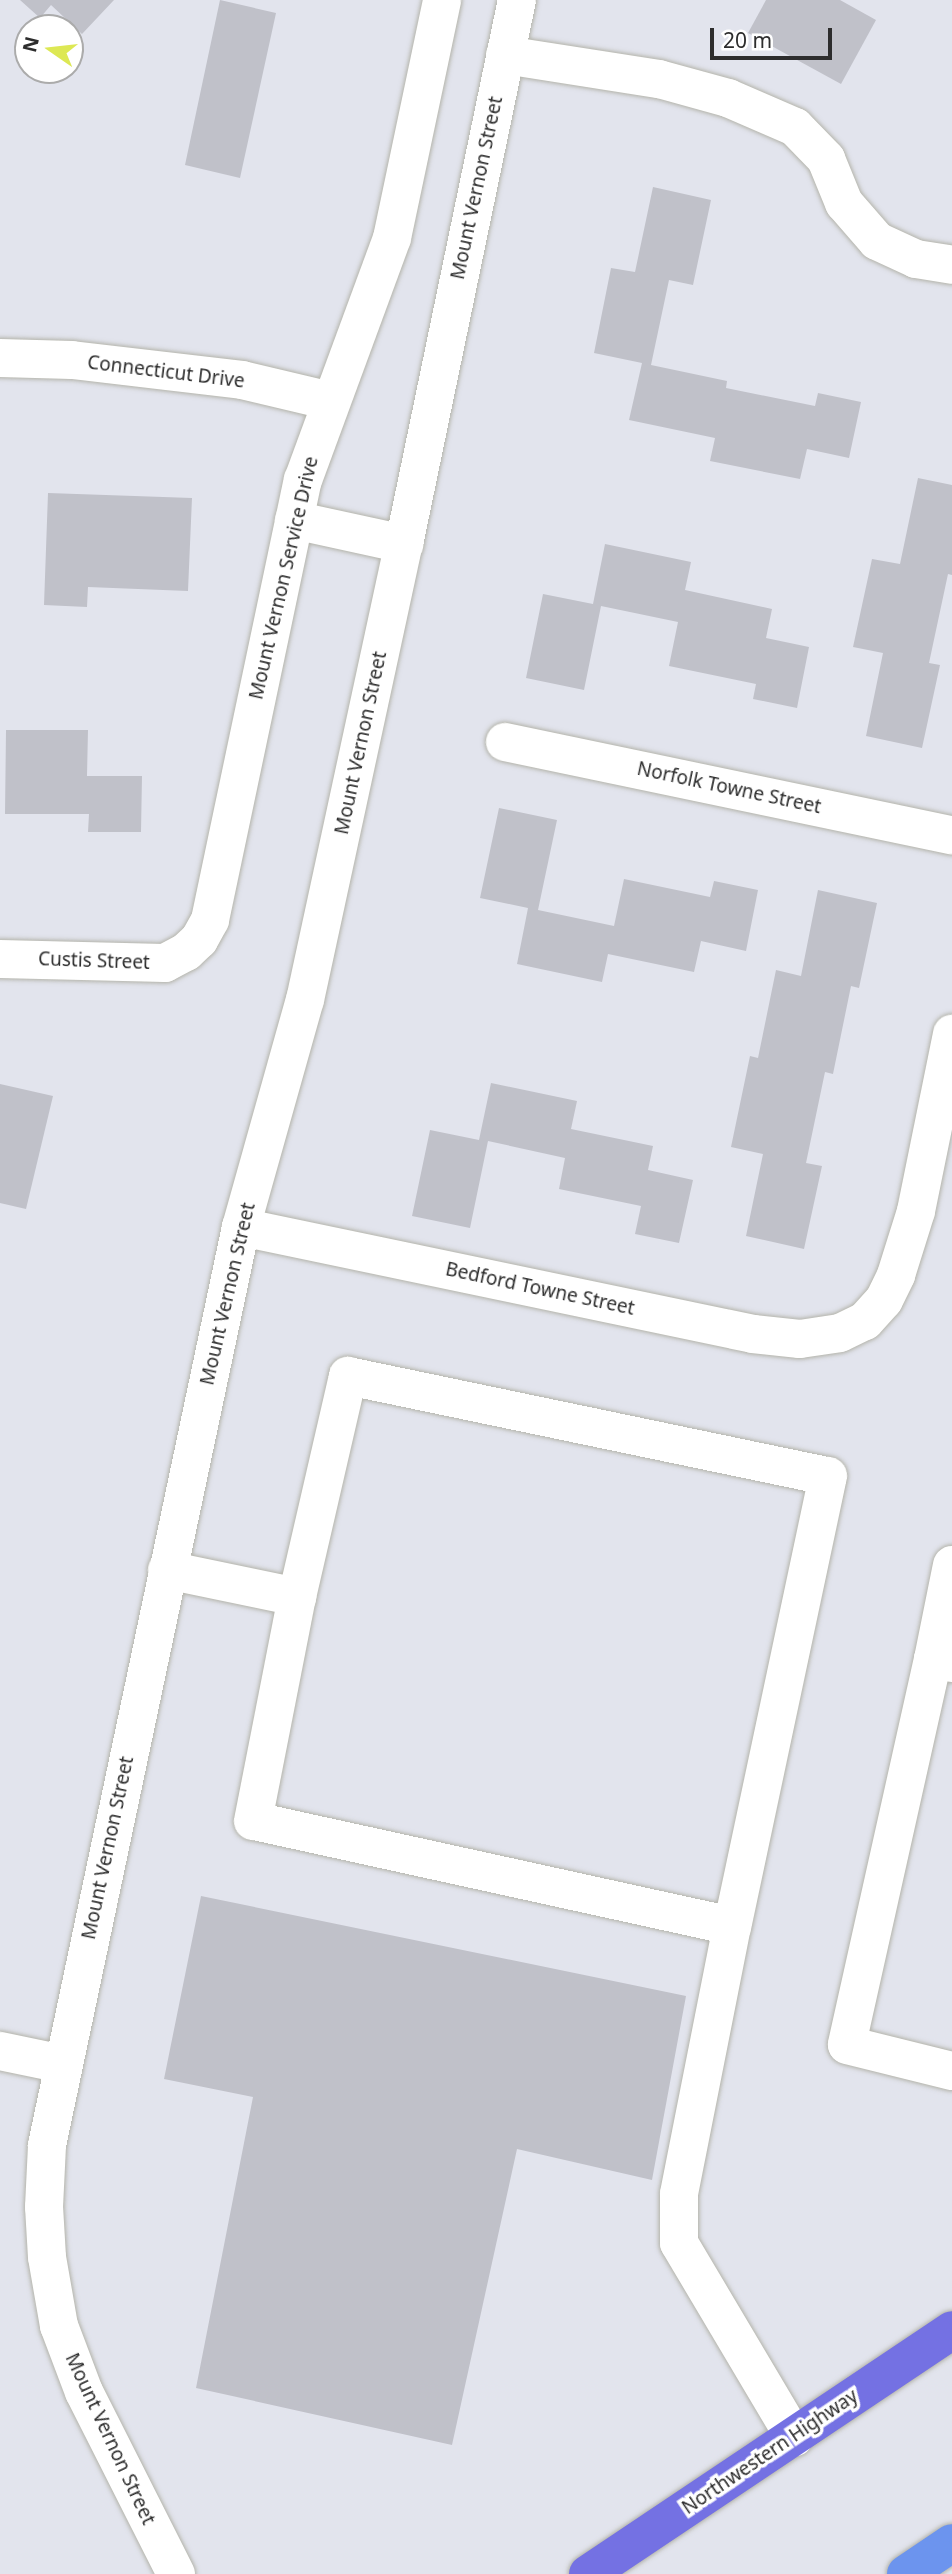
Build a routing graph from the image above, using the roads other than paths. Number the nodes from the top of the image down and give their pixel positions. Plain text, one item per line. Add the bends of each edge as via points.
1 (442, 0) edge
2 (517, 0) edge
3 (505, 55) junction
4 (952, 265) edge
5 (0, 358) edge
6 (331, 401) junction
7 (294, 520) junction
8 (404, 544) junction
9 (505, 742) dead end
10 (952, 835) edge
11 (186, 953) joint
12 (0, 958) edge
13 (952, 1034) edge
14 (241, 1227) junction
15 (952, 1565) edge
16 (167, 1570) junction
17 (297, 1597) junction
18 (942, 1661) edge
19 (732, 1926) junction
20 (0, 2051) edge
21 (63, 2064) junction
22 (952, 2071) edge
23 (952, 2330) edge
24 (794, 2437) junction
25 (952, 2543) edge
26 (176, 2574) edge
27 (588, 2574) edge
28 (906, 2574) edge

1 - 6 street, Mount Vernon Service Drive via 392,238
2 - 3 street, Mount Vernon Street
3 - 4 street via 659,79 728,98 795,127 826,159 844,203 877,242 916,259
3 - 8 street, Mount Vernon Street
5 - 6 street, Connecticut Drive via 72,360 242,380
6 - 7 street, Mount Vernon Service Drive
7 - 8 street
7 - 11 street, Mount Vernon Service Drive via 210,920
8 - 14 street, Mount Vernon Street via 306,1000
9 - 10 street, Norfolk Towne Street
11 - 12 street, Custis Street via 166,963 148,965
13 - 14 street, Bedford Towne Street via 916,1211 896,1275 884,1300 865,1321 840,1333 800,1339 753,1334
14 - 16 street, Mount Vernon Street
15 - 18 street
16 - 17 street
16 - 21 street, Mount Vernon Street
17 - 19 street via 253,1821
17 - 19 street via 348,1376 828,1476
18 - 22 street via 847,2045
19 - 24 street via 679,2194 679,2243
20 - 21 street
21 - 26 street, Mount Vernon Street via 47,2145 44,2207 59,2326 84,2392
23 - 24 main road, Northwestern Highway
24 - 27 main road, Northwestern Highway
25 - 28 highway

